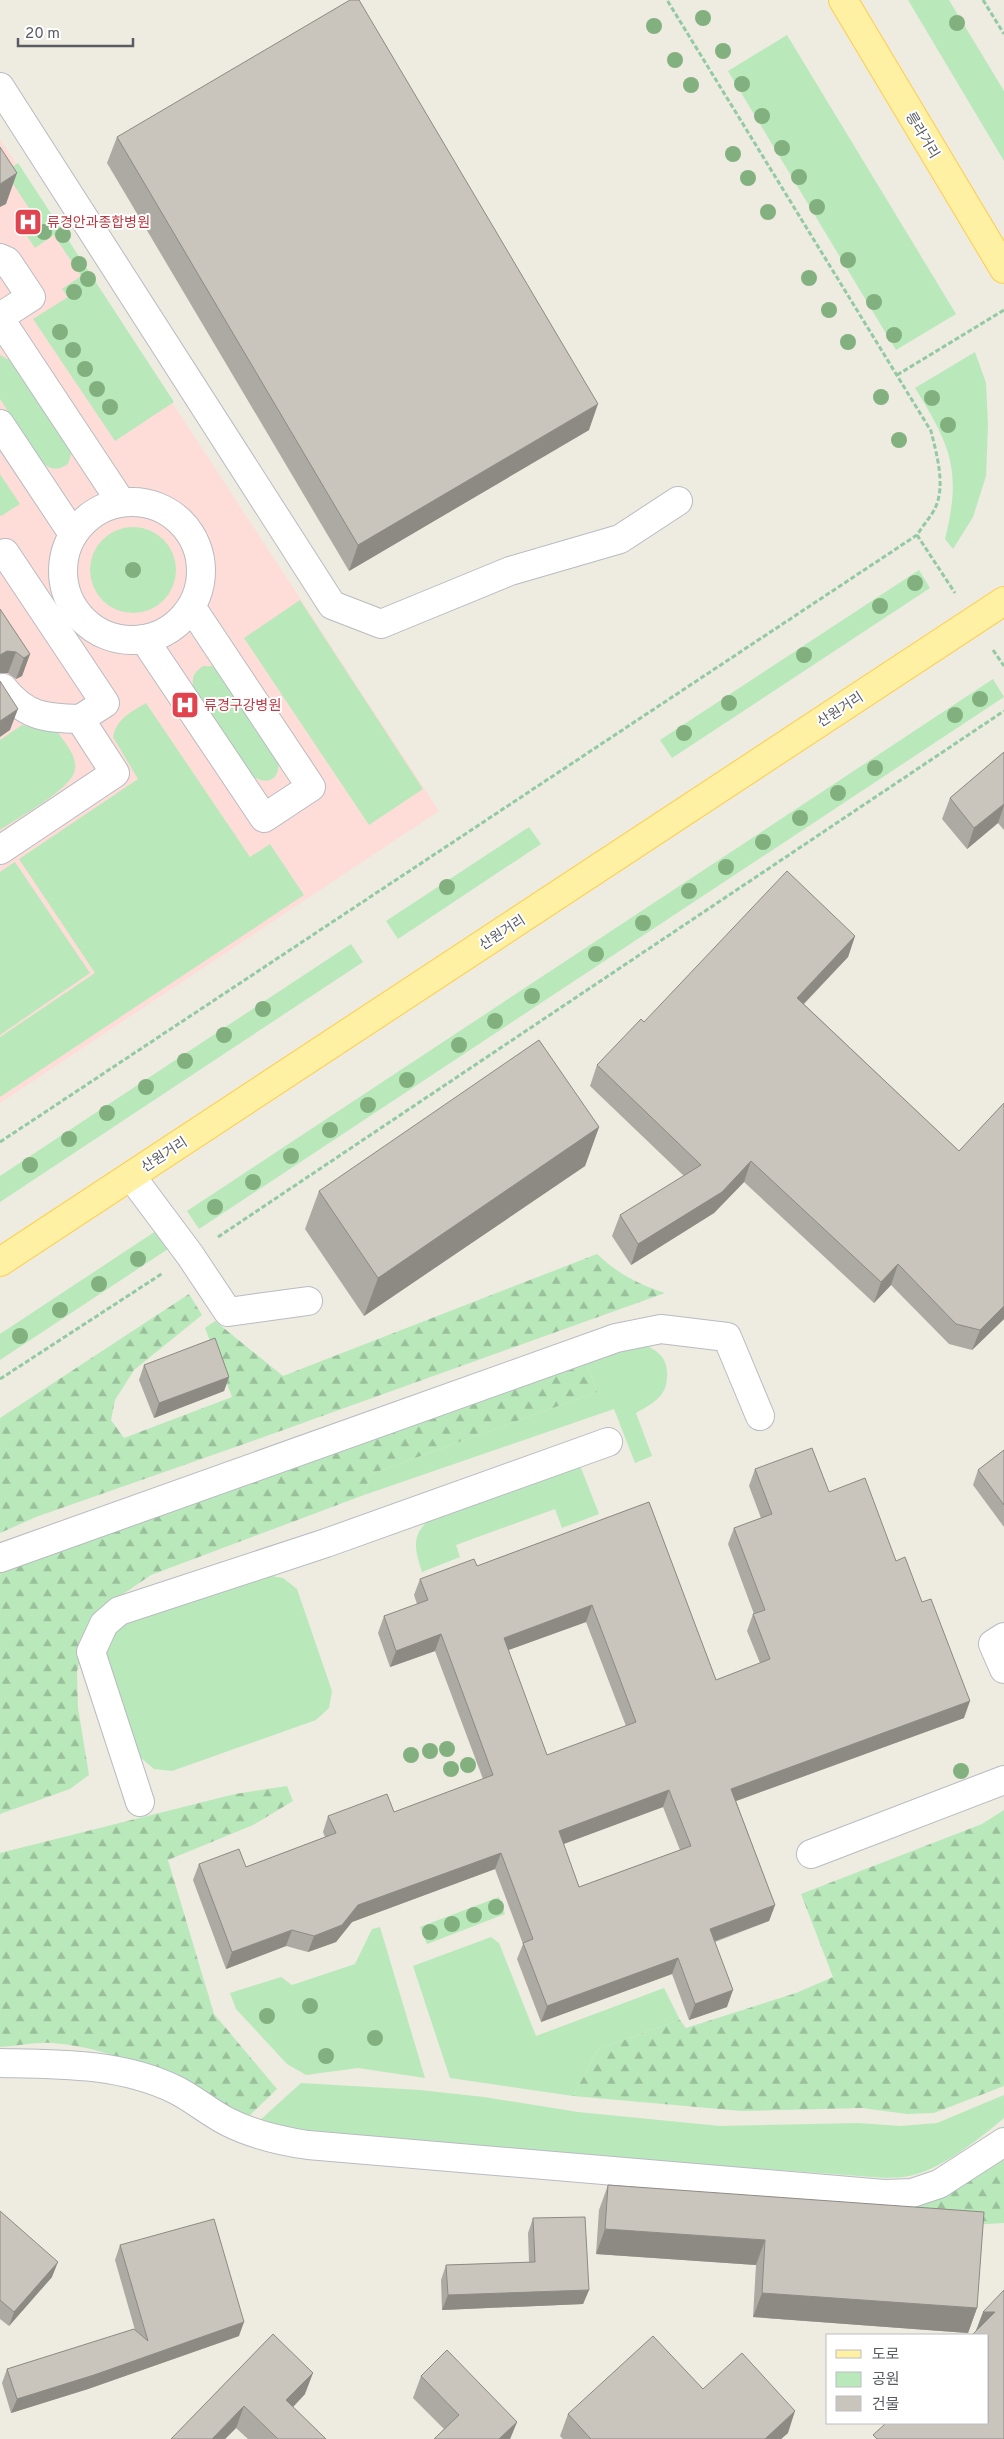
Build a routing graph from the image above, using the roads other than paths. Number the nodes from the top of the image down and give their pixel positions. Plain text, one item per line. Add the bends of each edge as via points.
1 (843, 0) edge
2 (0, 87) edge
3 (0, 258) edge
4 (1004, 269) edge
5 (0, 318) edge
6 (0, 424) edge
7 (678, 501) dead end
8 (121, 502) junction
9 (73, 534) junction
10 (0, 557) edge
11 (1004, 601) edge
12 (192, 608) junction
13 (64, 617) junction
14 (144, 639) junction
15 (3, 688) edge
16 (80, 719) junction
17 (0, 850) edge
18 (131, 1176) junction
19 (0, 1262) edge
20 (308, 1301) dead end
21 (760, 1416) dead end
22 (608, 1442) dead end
23 (0, 1558) edge
24 (1004, 1637) edge
25 (1004, 1669) edge
26 (1004, 1780) edge
27 (140, 1802) dead end
28 (811, 1854) dead end
29 (0, 2063) edge
30 (1004, 2142) edge

1 - 4 main road, 릉라거리
2 - 7 lane via 332,605 381,624 510,571 620,538
3 - 5 lane via 7,261 31,296
5 - 8 lane
6 - 9 lane
8 - 9 lane via 102,508
8 - 12 lane via 141,502 160,508 177,518 190,532 202,570 200,589
9 - 13 lane via 65,552
10 - 13 lane via 5,553
11 - 18 main road, 산원거리
12 - 14 lane via 162,634
12 - 14 lane via 311,788 264,818
13 - 14 lane via 124,640
13 - 16 lane via 105,702
15 - 16 lane via 14,702 32,714
16 - 17 lane via 115,773
18 - 19 main road, 산원거리
18 - 20 lane via 228,1312
21 - 23 lane via 727,1337 662,1329 616,1338
22 - 27 lane via 119,1611 104,1624 91,1652
24 - 25 lane via 994,1644
26 - 28 lane
29 - 30 lane via 68,2064 120,2071 175,2090 228,2122 270,2139 308,2145 884,2194 912,2193 939,2184

